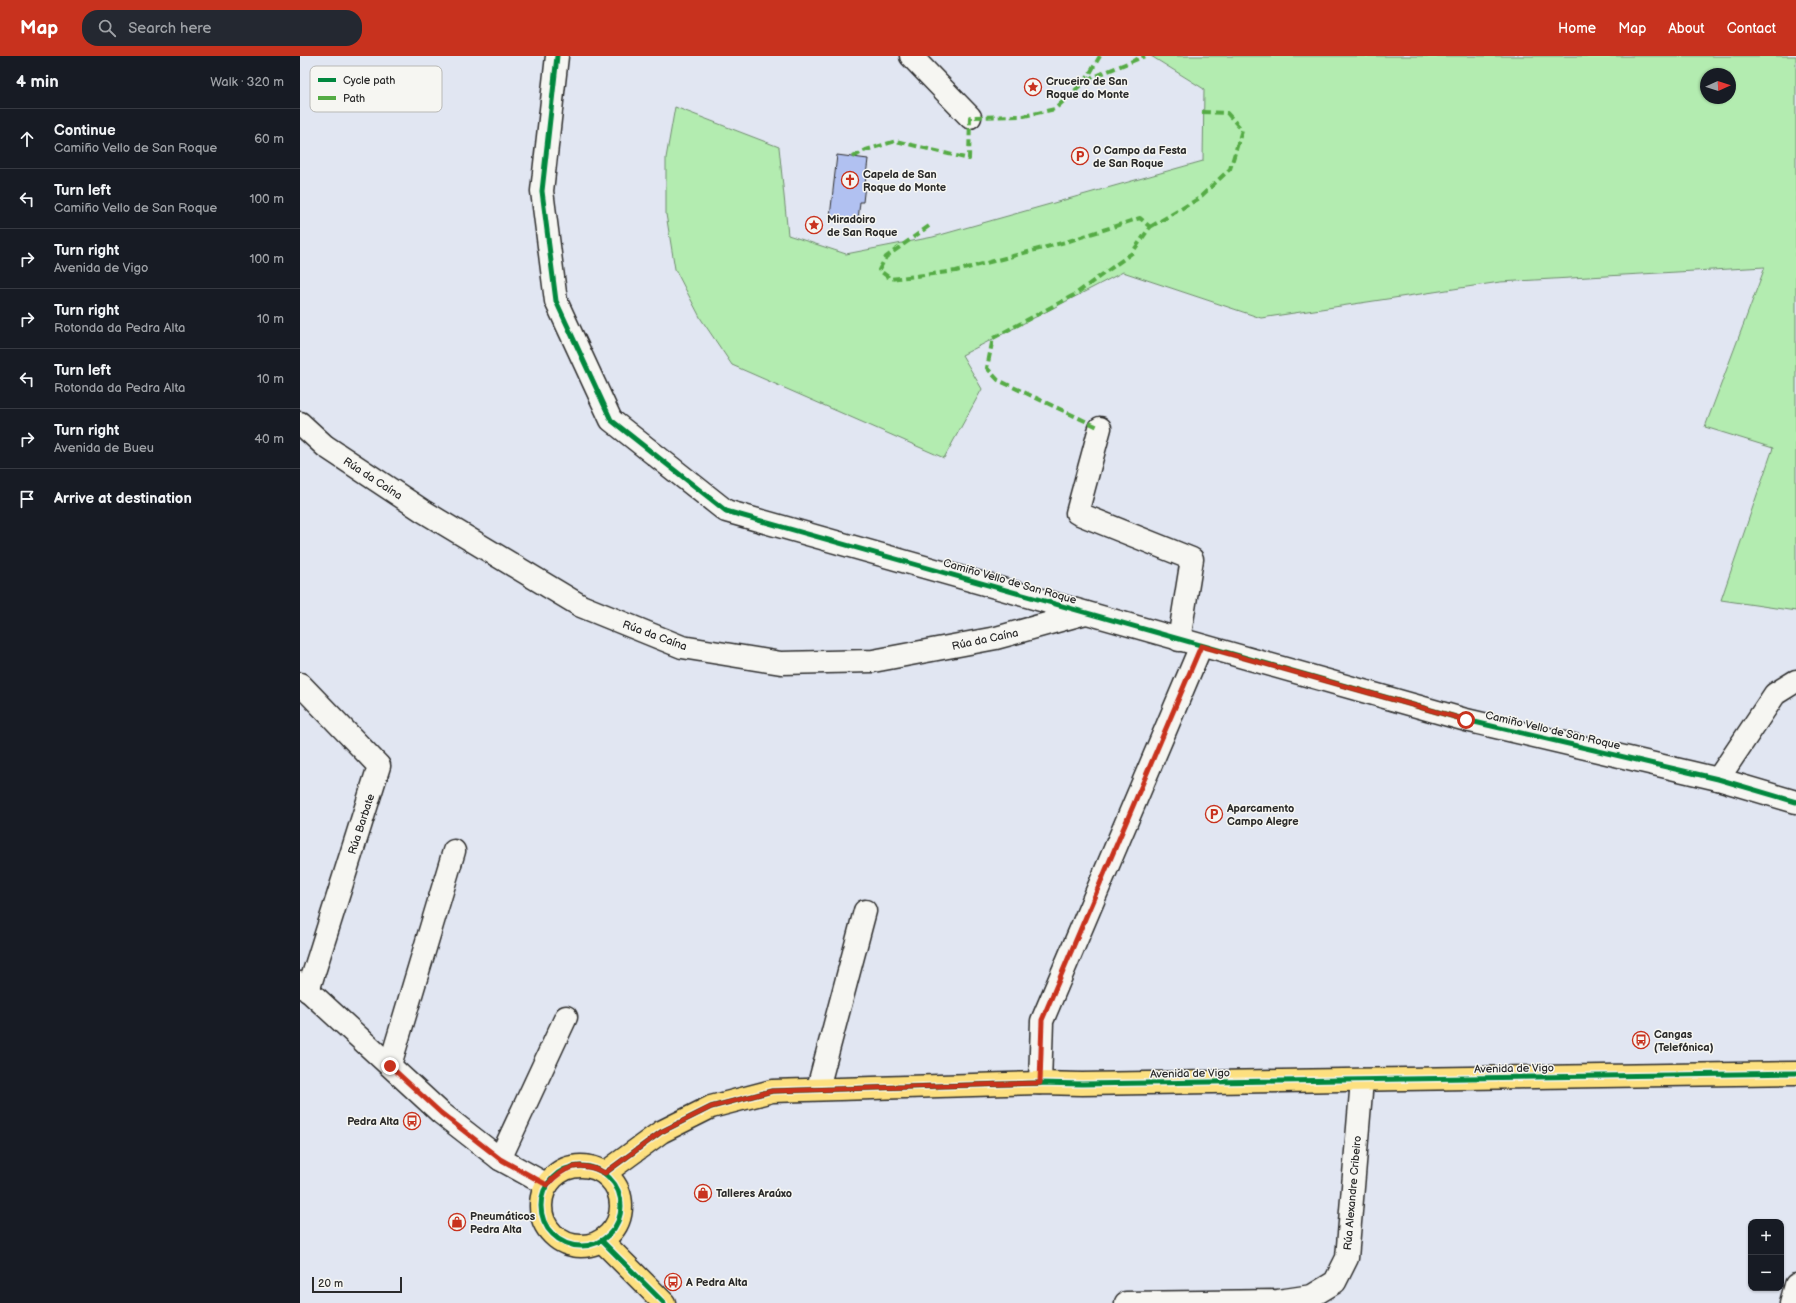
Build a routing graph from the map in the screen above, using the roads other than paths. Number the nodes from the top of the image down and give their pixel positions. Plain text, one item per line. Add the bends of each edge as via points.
1 (557, 56) edge
2 (911, 56) edge
3 (970, 117) dead end
4 (300, 423) edge
5 (1100, 428) dead end
6 (1086, 613) junction
7 (1179, 640) junction
8 (1201, 646) junction
9 (1796, 681) edge
10 (300, 684) edge
11 (1718, 779) junction
12 (1796, 802) edge
13 (454, 852) dead end
14 (865, 911) dead end
15 (304, 987) edge
16 (566, 1017) dead end
17 (390, 1066) junction
18 (1796, 1073) edge
19 (1362, 1080) junction
20 (1040, 1083) junction
21 (818, 1088) junction
22 (500, 1159) junction
23 (605, 1173) junction
24 (547, 1185) junction
25 (602, 1241) junction
26 (1796, 1285) edge
27 (664, 1303) edge
28 (1126, 1303) edge
29 (1791, 1303) edge

1 - 6 street, Camiño Vello de San Roque via 542,191 556,301 611,420 726,511
2 - 3 street
4 - 6 street, Rúa da Caína via 324,446 416,507 581,606 682,647 781,664 873,661 996,638
5 - 7 street via 1077,513 1192,559
6 - 7 street, Camiño Vello de San Roque
7 - 8 street, Camiño Vello de San Roque
8 - 11 street, Camiño Vello de San Roque via 1466,720
8 - 20 street via 1042,1020
9 - 11 street via 1775,694
10 - 15 street, Rúa Barbate via 379,766
11 - 12 street, Camiño Vello de San Roque
13 - 17 street
14 - 21 street
15 - 17 street
16 - 22 street
17 - 22 street via 441,1113
18 - 19 main road, Avenida de Vigo
19 - 20 main road, Avenida de Vigo
19 - 28 street, Rúa Alexandre Cribeiro via 1347,1258 1335,1282 1312,1296 1278,1302
20 - 21 main road, Avenida de Vigo
21 - 23 main road, Avenida de Vigo via 772,1091 711,1107 661,1132
22 - 24 street
23 - 24 main road via 593,1167 580,1165 567,1168
23 - 25 main road via 615,1182 622,1208 616,1227
24 - 25 main road via 542,1197 541,1211 552,1235 563,1243 576,1247 590,1246
25 - 27 main road
26 - 29 street

